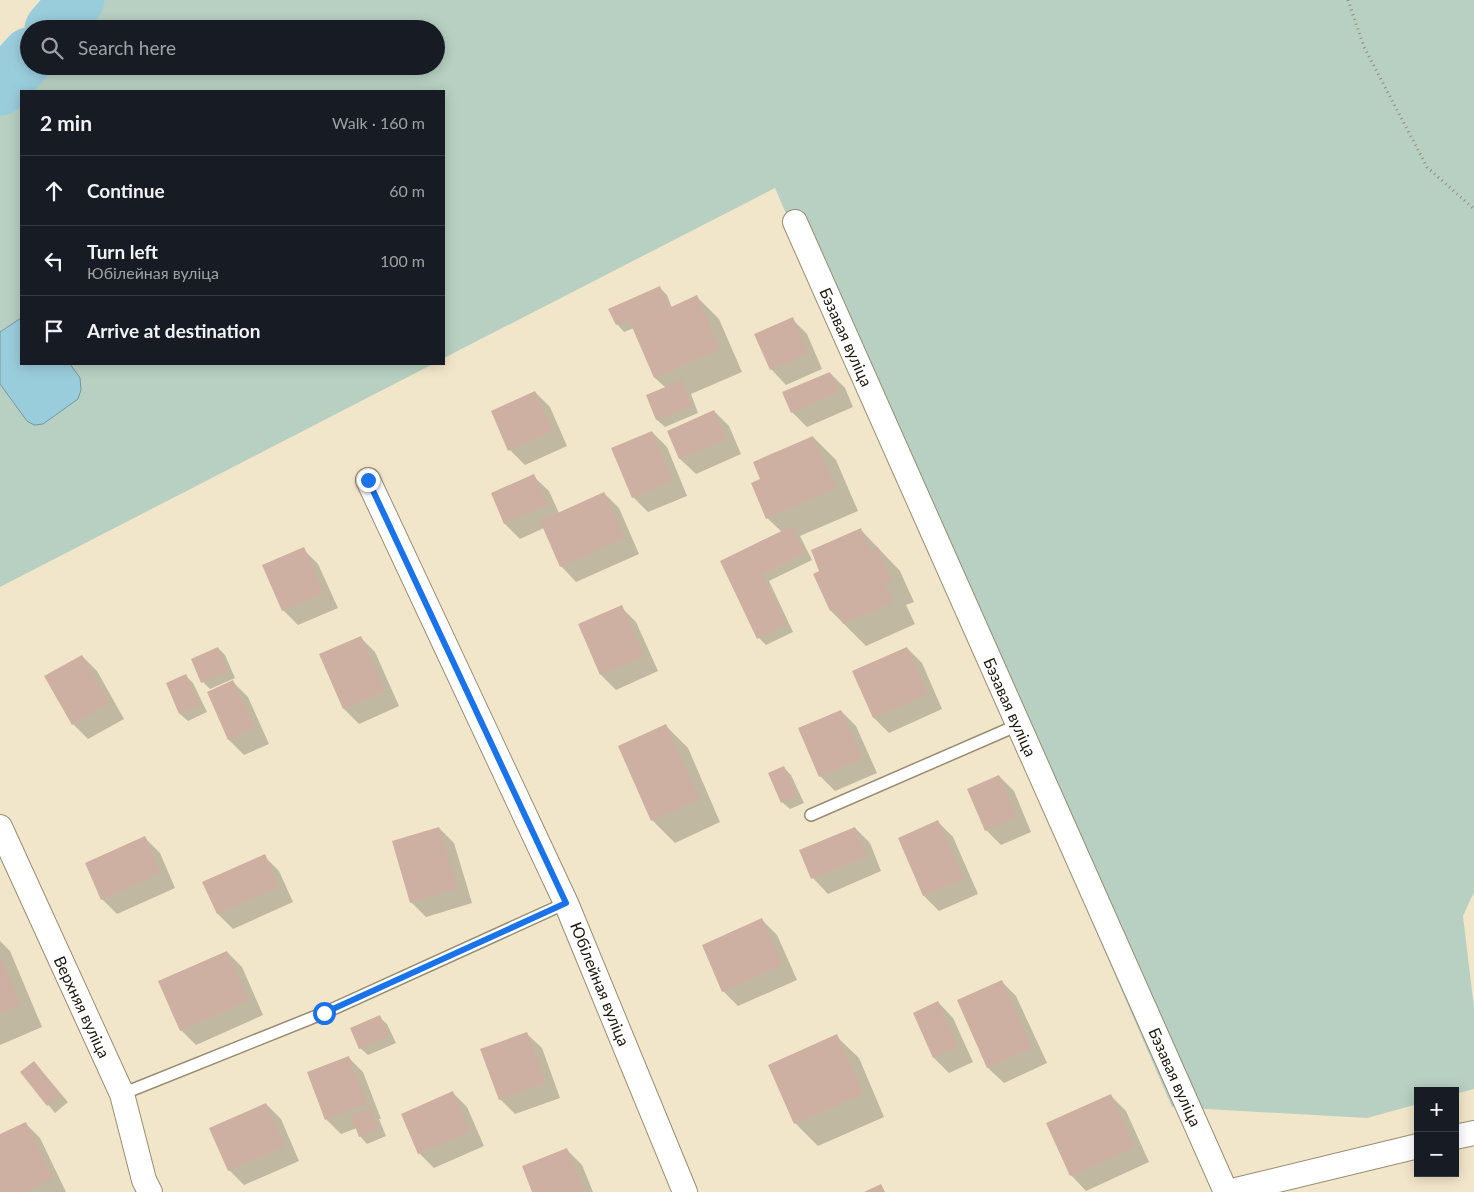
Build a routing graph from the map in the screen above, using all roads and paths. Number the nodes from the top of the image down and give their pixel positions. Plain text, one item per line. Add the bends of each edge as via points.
1 (1348, 0) edge
2 (1474, 209) edge
3 (795, 222) dead end
4 (368, 480) dead end
5 (1018, 725) junction
6 (811, 815) dead end
7 (0, 827) edge
8 (566, 903) junction
9 (122, 1094) junction
10 (1474, 1133) edge
11 (1459, 1136) edge
12 (1414, 1147) edge
13 (141, 1188) edge
14 (685, 1192) edge
15 (1227, 1192) edge

1 - 2 path via 1364,47 1427,168
3 - 5 street, Бэзавая вуліца
4 - 8 street, Юбілейная вуліца
5 - 6 lane
5 - 15 street, Бэзавая вуліца
7 - 9 street, Верхняя вуліца
8 - 9 lane via 324,1013
8 - 14 street, Юбілейная вуліца
9 - 13 street, Верхняя вуліца
10 - 11 street
12 - 15 street

